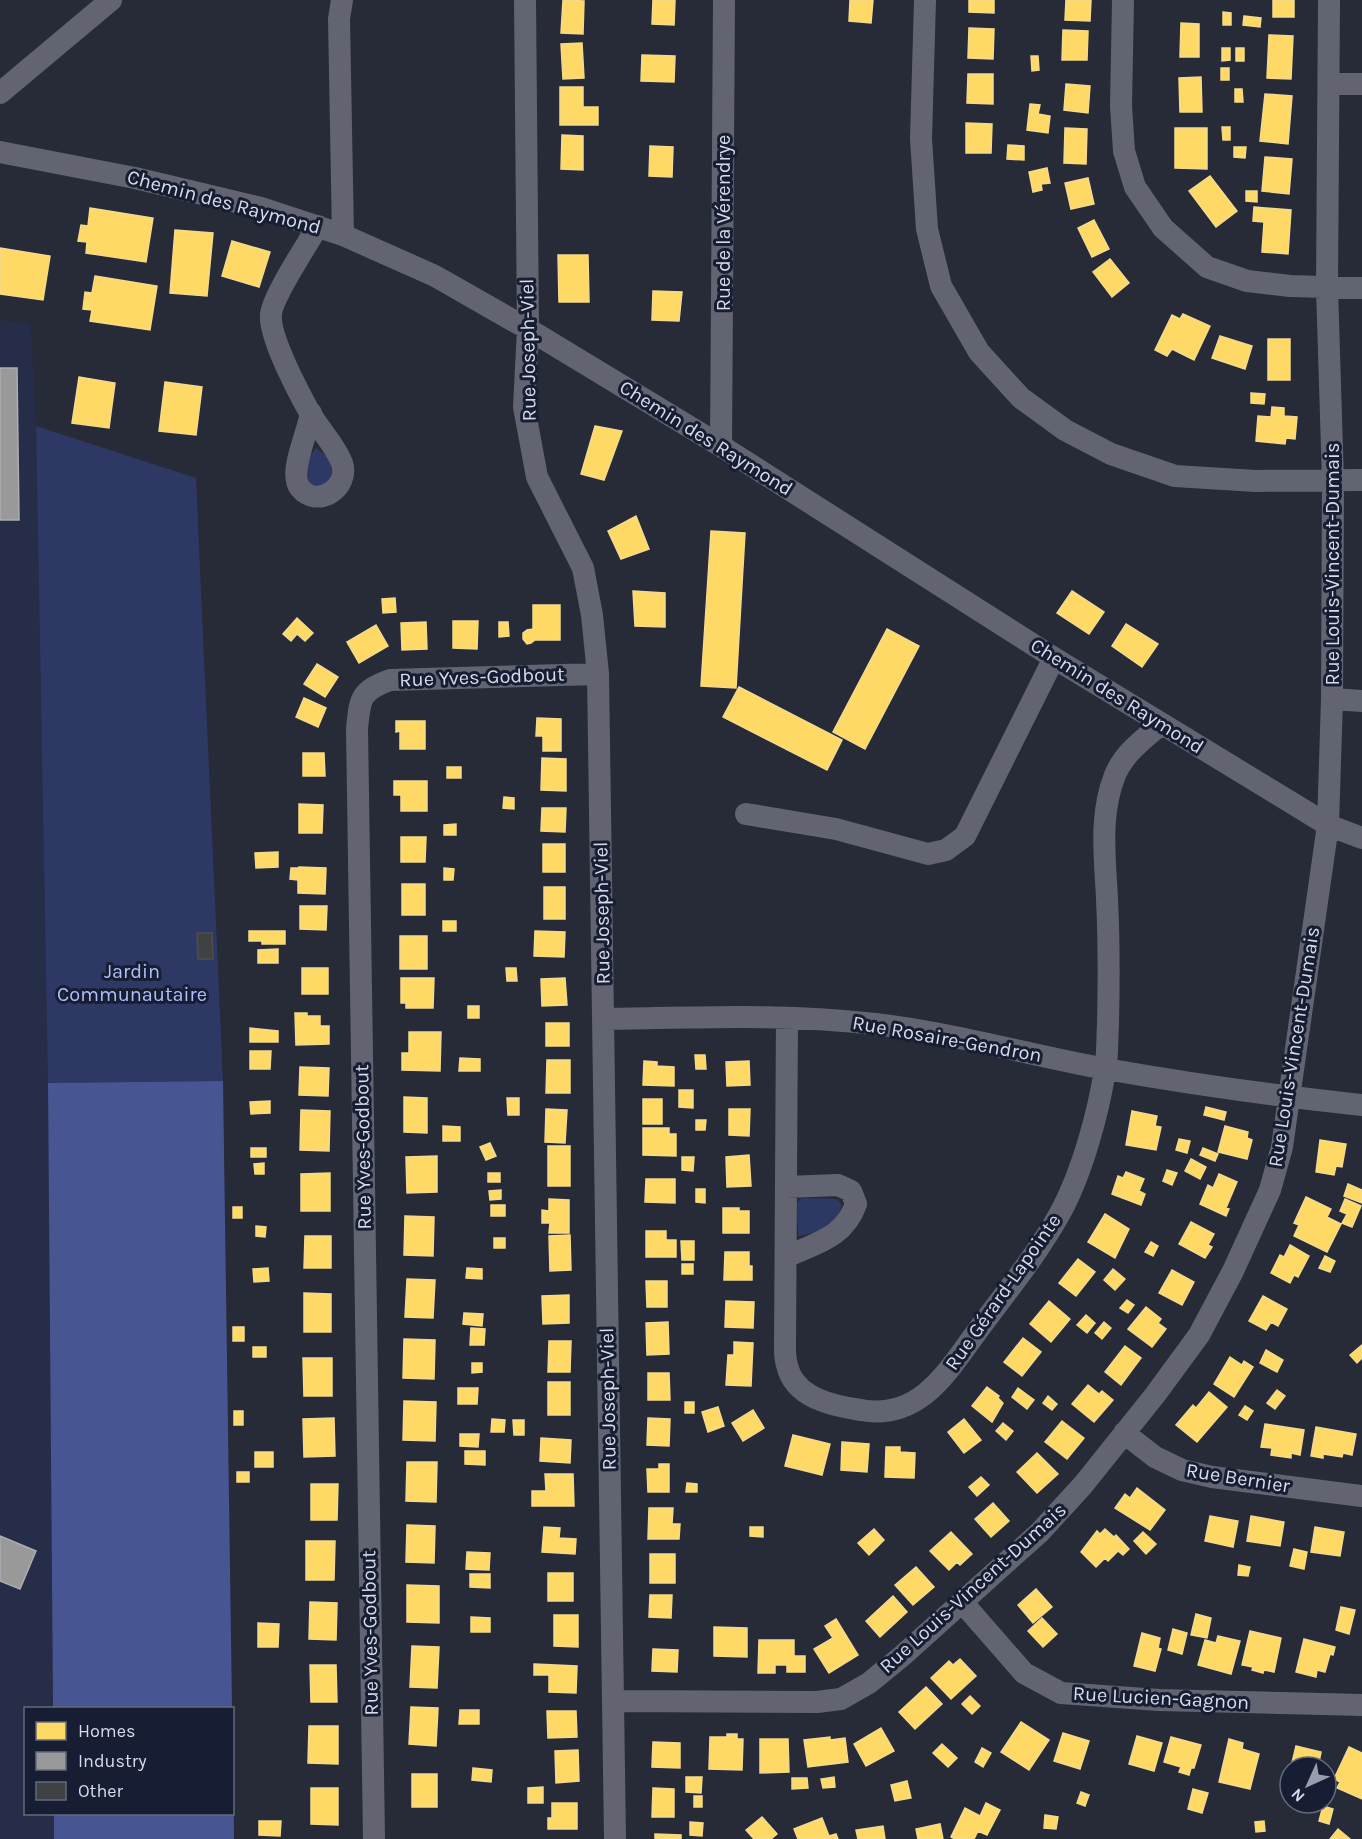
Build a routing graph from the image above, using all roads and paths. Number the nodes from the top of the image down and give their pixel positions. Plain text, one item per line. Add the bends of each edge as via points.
1 (111, 0) edge
2 (342, 0) edge
3 (525, 0) edge
4 (724, 0) edge
5 (925, 0) edge
6 (1123, 0) edge
7 (1329, 0) edge
8 (1329, 84) junction
9 (1362, 84) edge
10 (0, 93) edge
11 (0, 152) edge
12 (318, 226) junction
13 (343, 235) junction
14 (1327, 288) junction
15 (1362, 288) edge
16 (528, 329) junction
17 (310, 413) dead end
18 (721, 446) junction
19 (1362, 480) edge
20 (1333, 481) junction
21 (1054, 658) junction
22 (598, 674) junction
23 (1332, 699) junction
24 (1362, 701) edge
25 (1161, 724) junction
26 (746, 814) dead end
27 (1328, 825) junction
28 (1362, 838) edge
29 (787, 1018) junction
30 (603, 1019) junction
31 (1106, 1069) junction
32 (1288, 1097) junction
33 (1362, 1105) edge
34 (786, 1187) junction
35 (786, 1257) junction
36 (1124, 1433) junction
37 (1362, 1496) edge
38 (962, 1602) junction
39 (612, 1701) junction
40 (1362, 1706) edge
41 (374, 1839) edge
42 (615, 1839) edge

1 - 10 street
2 - 13 street via 339,19
3 - 16 street, Rue Joseph-Viel
4 - 18 street, Rue de la Vérendrye
5 - 20 street via 921,139 927,229 941,286 979,351 1021,398 1065,430 1111,454 1175,476 1256,482
6 - 14 street via 1124,151 1135,187 1163,228 1207,267 1247,281
7 - 8 street, Rue Louis-Vincent-Dumais
8 - 9 street
8 - 14 street, Rue Louis-Vincent-Dumais
11 - 12 street, Chemin des Raymond via 209,194
12 - 13 street, Chemin des Raymond
12 - 17 street via 270,315 281,351
13 - 16 street, Chemin des Raymond via 435,276
14 - 15 street
14 - 20 street, Rue Louis-Vincent-Dumais
16 - 18 street, Chemin des Raymond
16 - 22 street, Rue Joseph-Viel via 524,407 537,477 583,568
18 - 21 street, Chemin des Raymond
19 - 20 street
20 - 23 street, Rue Louis-Vincent-Dumais
21 - 25 street, Chemin des Raymond
21 - 26 street via 965,836 946,850 928,854 836,829
22 - 30 street, Rue Joseph-Viel
22 - 41 street, Rue Yves-Godbout via 390,680 372,686 359,702
23 - 24 street
23 - 27 street, Rue Louis-Vincent-Dumais
25 - 27 street, Chemin des Raymond
25 - 31 street, Rue Gérard-Lapointe via 1129,752 1116,773 1108,799 1104,829 1109,977
27 - 28 street, Chemin des Raymond
27 - 32 street, Rue Louis-Vincent-Dumais
29 - 30 street, Rue Rosaire-Gendron
29 - 31 street, Rue Rosaire-Gendron via 922,1031
29 - 34 street, Rue Gérard-Lapointe
30 - 39 street, Rue Joseph-Viel
31 - 32 street, Rue Rosaire-Gendron
31 - 35 street, Rue Gérard-Lapointe via 1077,1174 1059,1215 946,1374 902,1409 873,1412 836,1406 813,1398 797,1383 787,1367 785,1347
32 - 33 street, Rue Rosaire-Gendron
32 - 36 street, Rue Louis-Vincent-Dumais via 1282,1147 1270,1190 1233,1271 1199,1335
34 - 35 street, Rue Gérard-Lapointe
34 - 35 street via 838,1185 851,1191 856,1204 851,1218 829,1238
36 - 37 street, Rue Bernier via 1155,1457 1182,1470
36 - 38 street, Rue Louis-Vincent-Dumais via 1040,1532
38 - 39 street, Rue Louis-Vincent-Dumais via 869,1683 841,1699
38 - 40 street, Rue Lucien-Gagnon via 1024,1673 1061,1693
39 - 42 street, Rue Joseph-Viel

